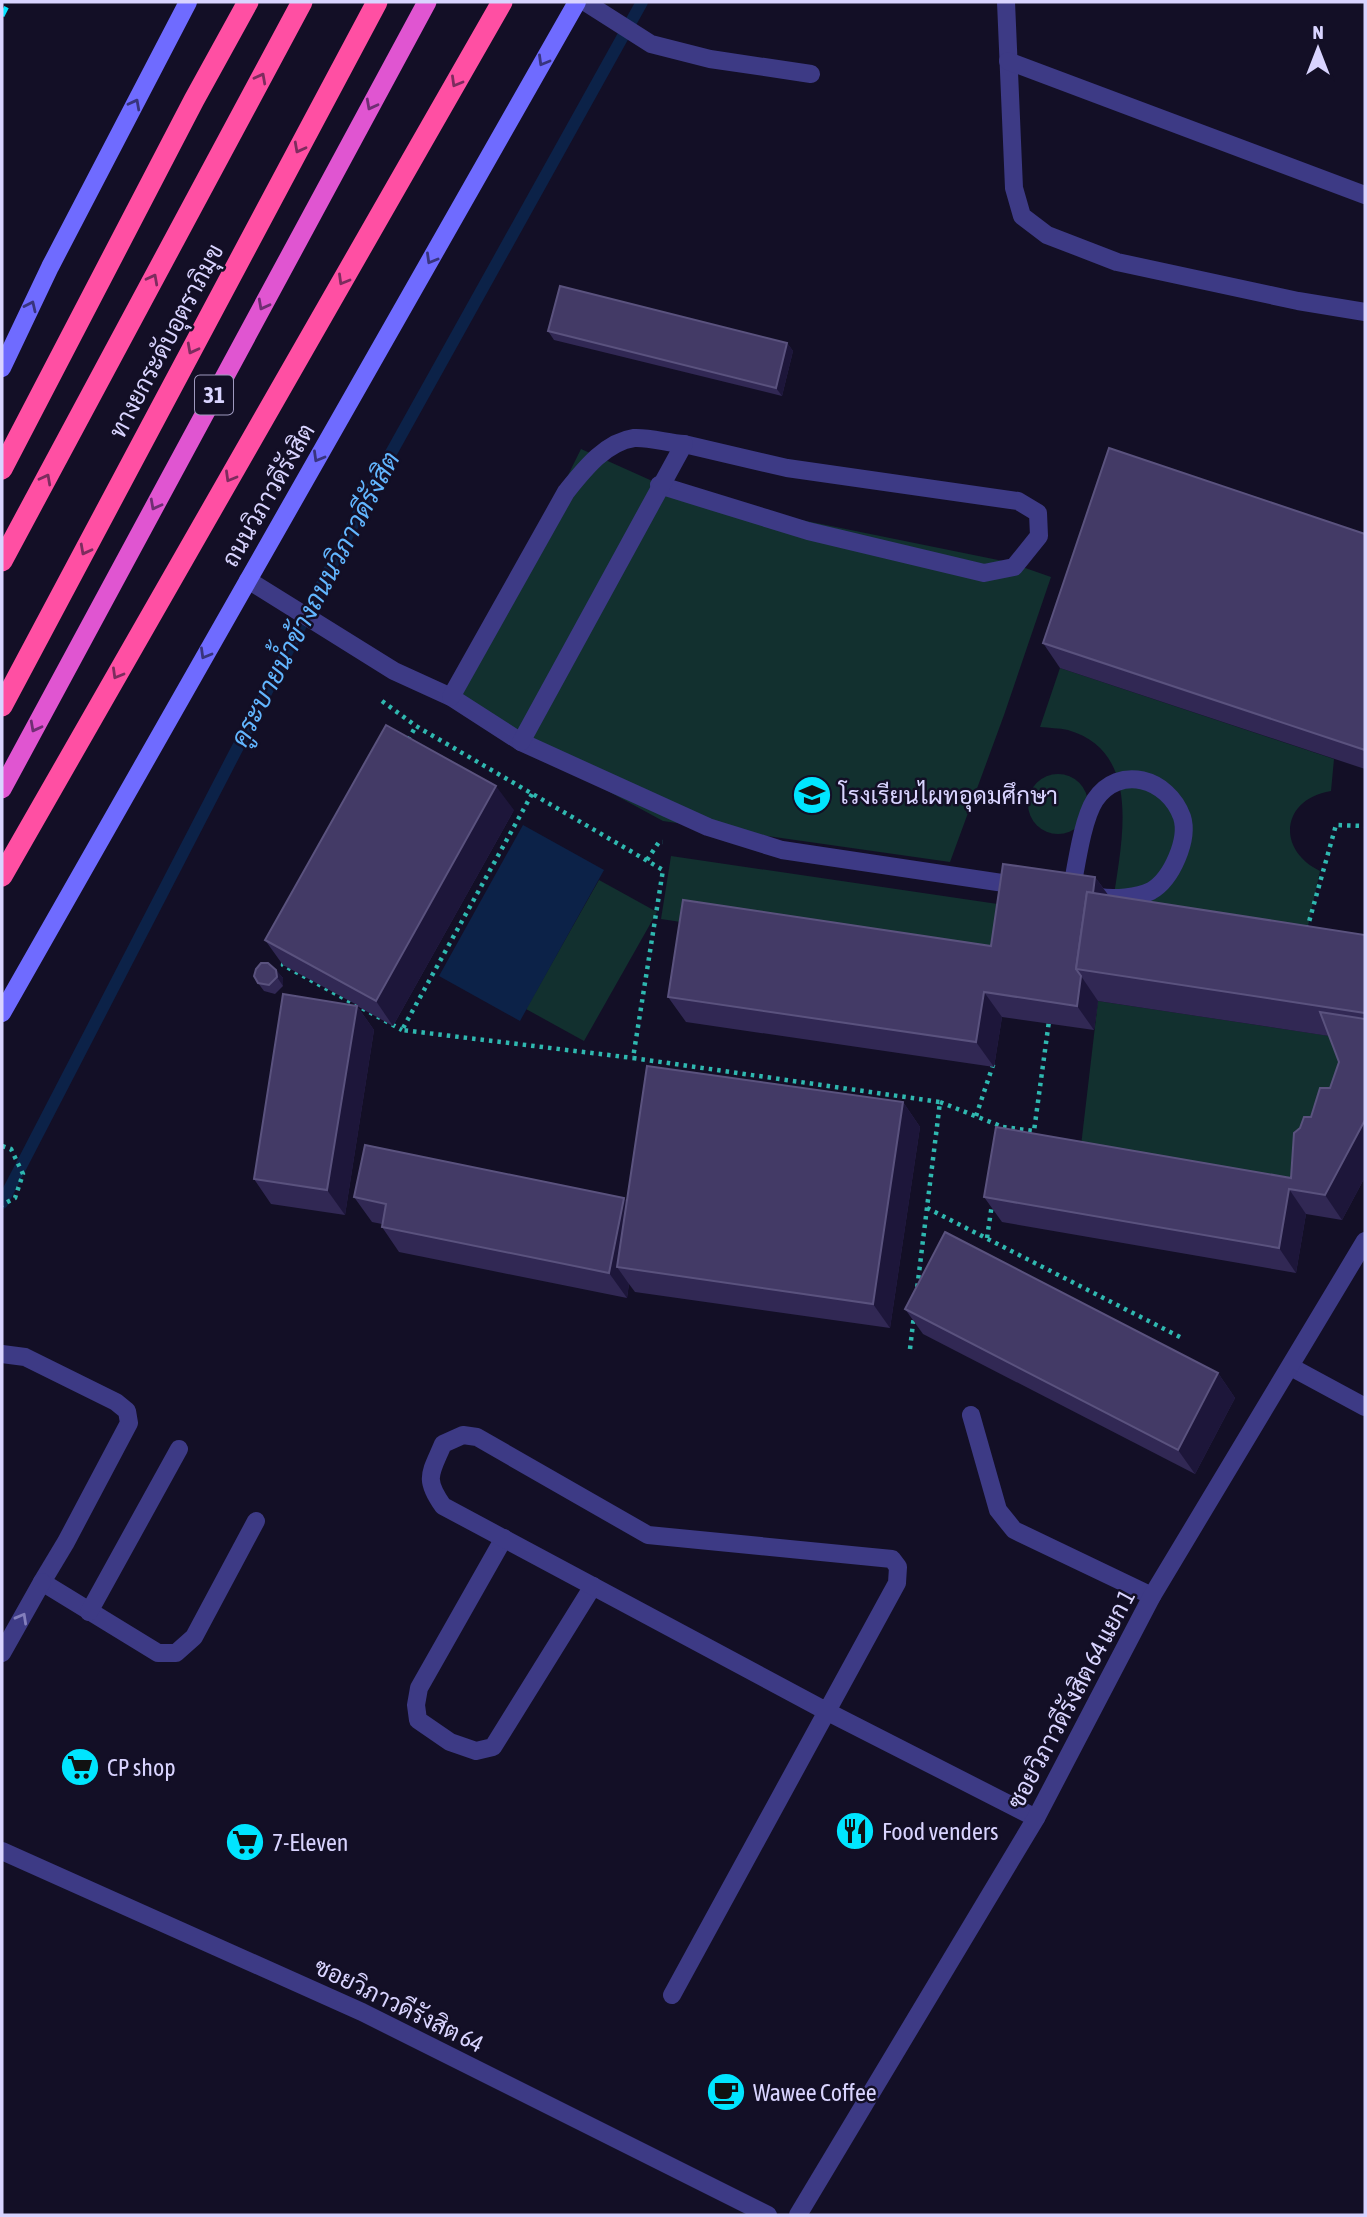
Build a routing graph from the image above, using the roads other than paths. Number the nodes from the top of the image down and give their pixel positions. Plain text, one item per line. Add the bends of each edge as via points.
1 (188, 2) edge
2 (248, 2) edge
3 (257, 2) edge
4 (302, 2) edge
5 (377, 2) edge
6 (427, 2) edge
7 (502, 2) edge
8 (577, 2) edge
9 (585, 2) edge
10 (1006, 2) edge
11 (1008, 61) junction
12 (811, 74) dead end
13 (1365, 195) edge
14 (1365, 312) edge
15 (2, 368) edge
16 (684, 444) junction
17 (2, 472) edge
18 (659, 485) junction
19 (2, 561) edge
20 (248, 580) junction
21 (451, 697) junction
22 (2, 706) edge
23 (521, 742) junction
24 (2, 789) edge
25 (2, 876) edge
26 (1071, 893) junction
27 (2, 1013) edge
28 (1365, 1241) edge
29 (2, 1354) edge
30 (1291, 1367) junction
31 (1365, 1407) edge
32 (971, 1415) dead end
33 (179, 1449) dead end
34 (256, 1521) dead end
35 (504, 1538) junction
36 (41, 1582) junction
37 (593, 1586) junction
38 (1152, 1596) junction
39 (89, 1612) junction
40 (2, 1653) edge
41 (826, 1712) junction
42 (1036, 1818) junction
43 (2, 1852) edge
44 (671, 1995) dead end
45 (768, 2215) edge
46 (798, 2215) edge

15 -> 1 main road
2 - 17 highway
3 - 17 highway
19 -> 4 highway, ทางยกระดับอุตราภิมุข
5 -> 22 highway, ทางยกระดับอุตราภิมุข / 31
6 -> 24 highway, 31
7 -> 25 highway
8 -> 20 main road, ถนนวิภาวดีรังสิต
9 - 12 street via 651,44 710,59
10 - 11 street
11 - 13 street
11 - 14 street via 1014,188 1022,216 1047,235 1117,262
16 - 18 street
16 - 18 street via 787,468 1018,501 1038,513 1039,536 1014,567 984,573 808,531
16 - 21 street via 634,438 611,446 586,468 566,492
18 - 23 street
20 - 21 street via 394,671
20 -> 27 main road, ถนนวิภาวดีรังสิต
21 - 23 street
23 - 26 street via 708,827 782,850
26 - 26 street via 1115,900 1151,891 1169,873 1183,845 1182,818 1170,797 1150,782 1126,778 1105,788 1087,819
28 - 30 street, ซอยวิภาวดีรังสิต 64 แยก 1
29 - 36 street via 25,1357 127,1411 129,1423
30 - 31 street
30 - 38 street, ซอยวิภาวดีรังสิต 64 แยก 1
32 - 38 street via 998,1510 1014,1530
33 - 39 street
34 - 39 street via 194,1637 176,1653 158,1653
35 - 37 street
35 - 37 street via 419,1688 418,1720 450,1742 476,1751 493,1747
35 - 41 street via 443,1506 431,1489 430,1475 443,1444 463,1435 477,1437 648,1535 892,1559 898,1567 897,1583
36 - 39 street
40 -> 36 street
37 - 41 street
38 - 42 street, ซอยวิภาวดีรังสิต 64 แยก 1
41 - 42 street
41 - 44 street
42 - 46 street, ซอยวิภาวดีรังสิต 64 แยก 1
43 - 45 street, ซอยวิภาวดีรังสิต 64 via 362,2012

